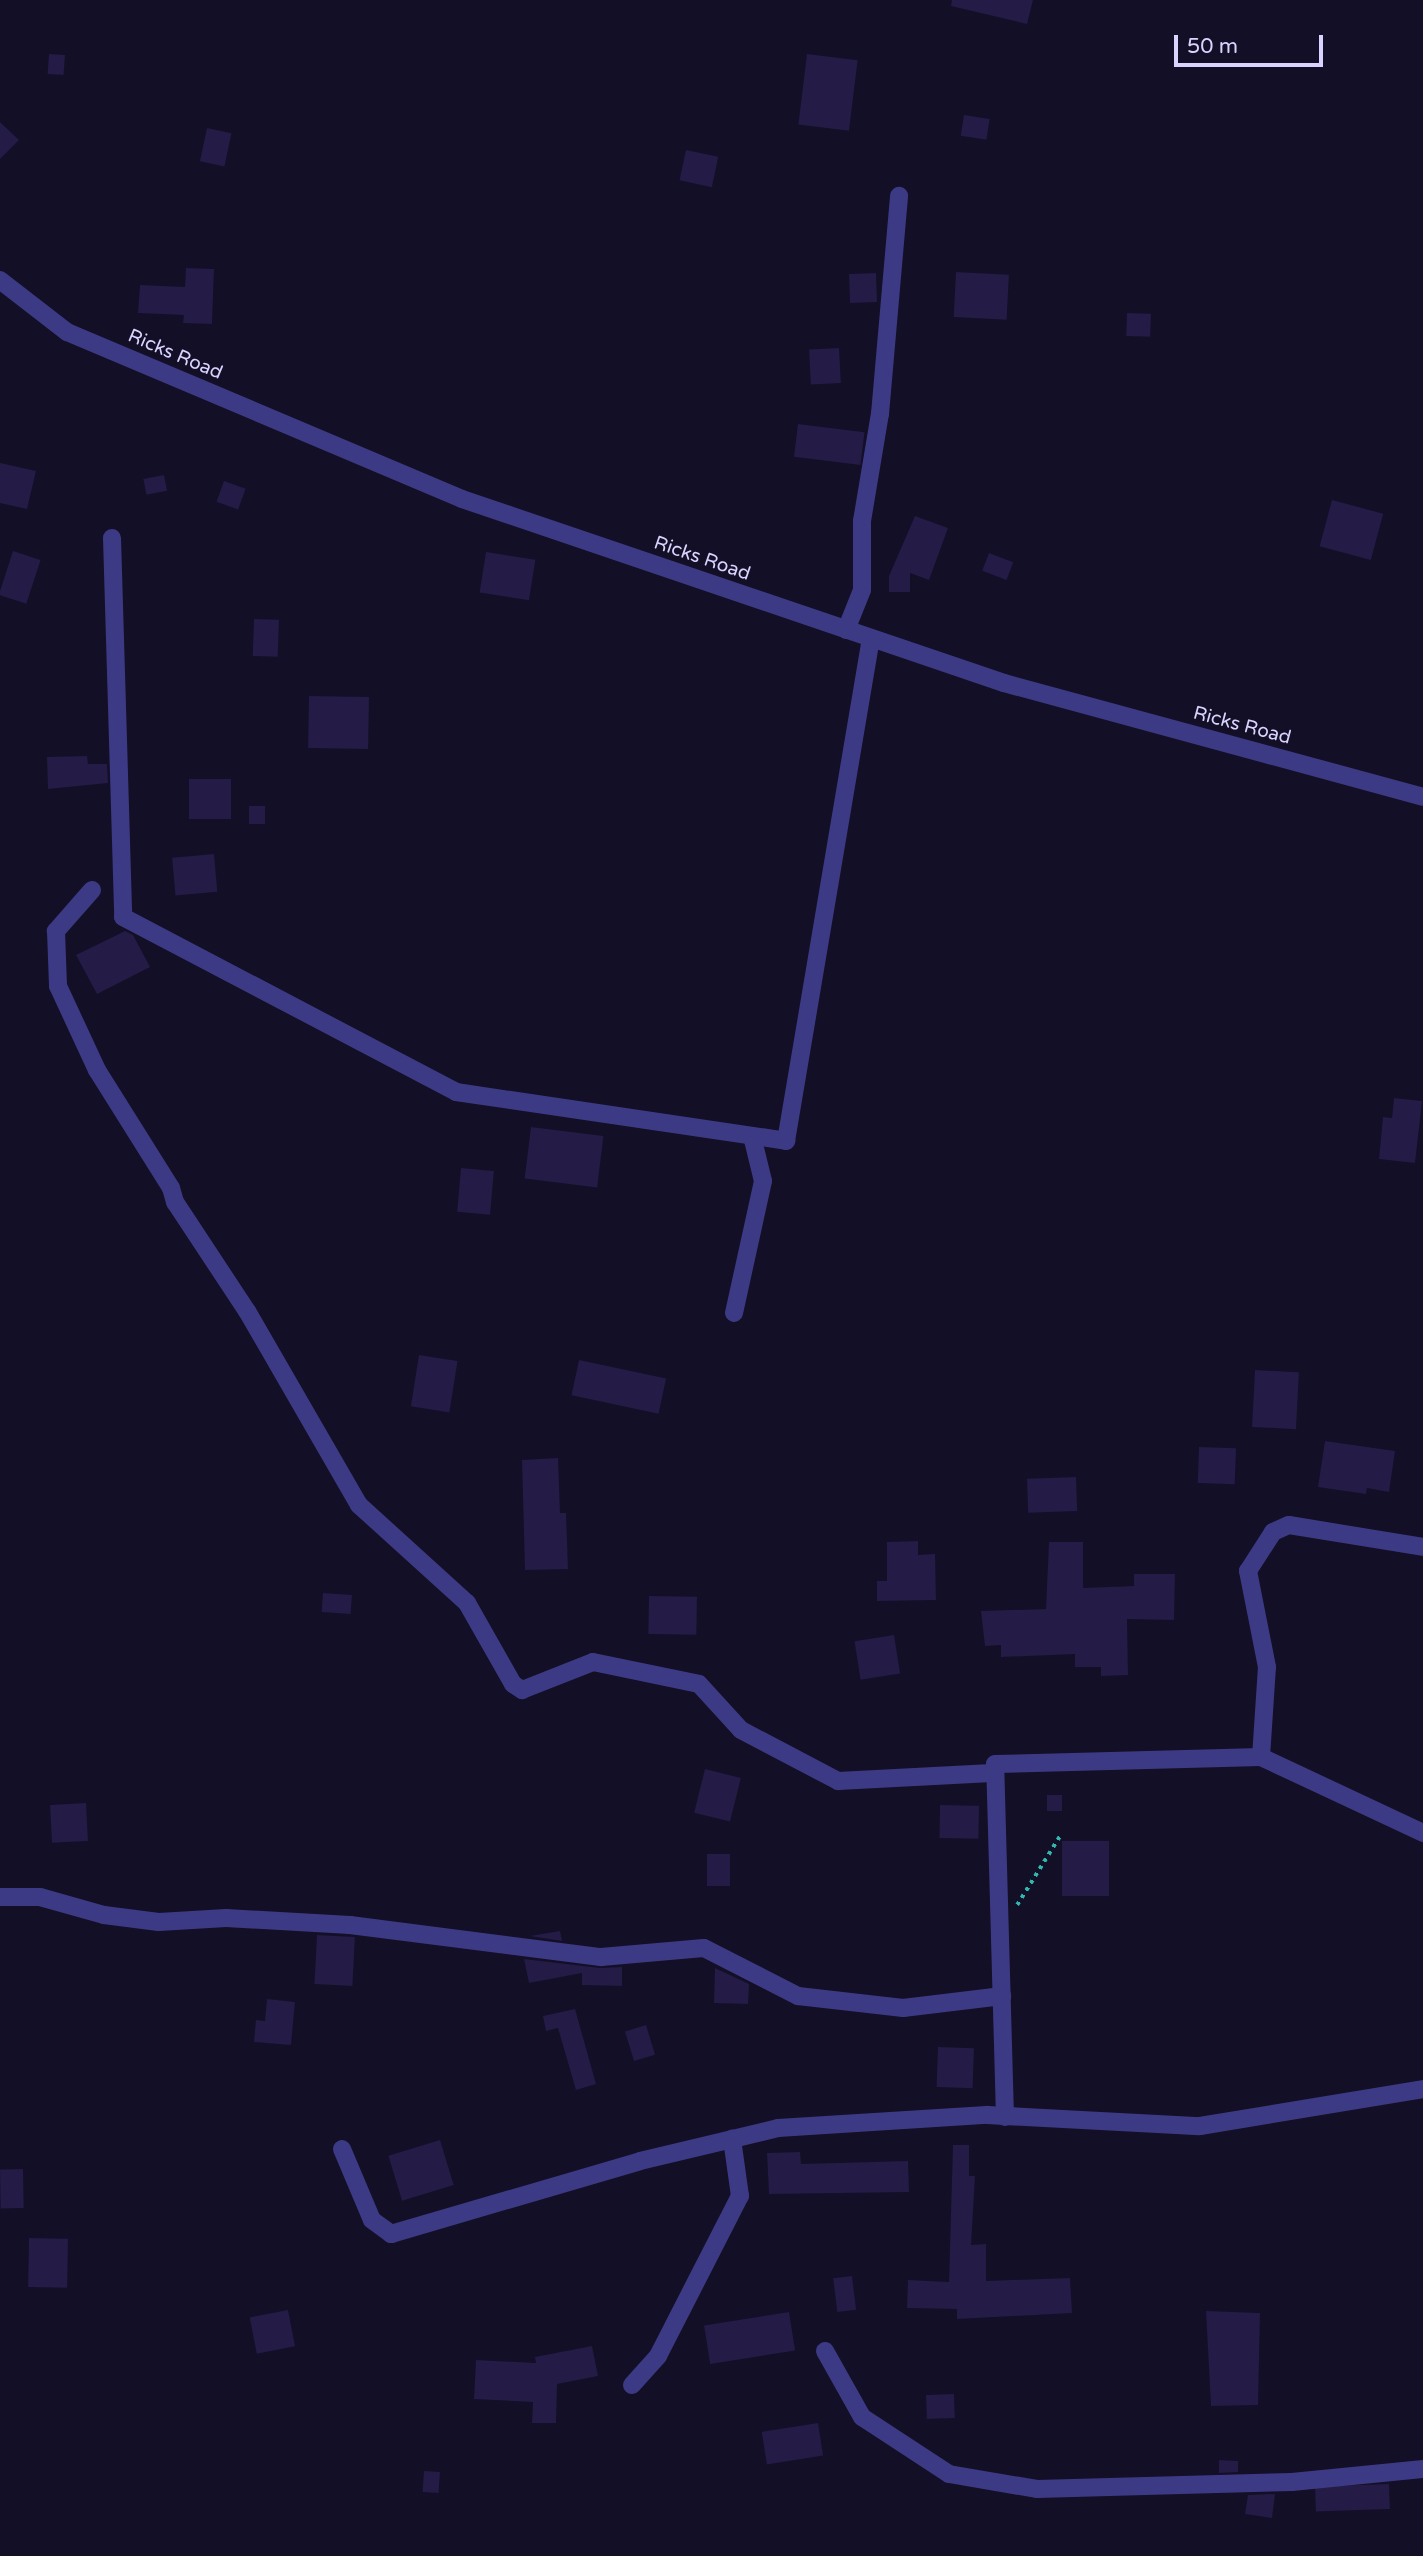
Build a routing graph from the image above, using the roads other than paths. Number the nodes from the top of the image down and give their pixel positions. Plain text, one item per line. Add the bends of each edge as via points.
1 (899, 196) dead end
2 (0, 280) edge
3 (113, 537) dead end
4 (846, 630) junction
5 (871, 638) junction
6 (1423, 797) edge
7 (92, 890) dead end
8 (752, 1136) junction
9 (734, 1313) dead end
10 (1423, 1547) edge
11 (1261, 1757) junction
12 (992, 1773) junction
13 (1423, 1833) edge
14 (0, 1897) edge
15 (1002, 1996) junction
16 (1423, 2089) edge
17 (1005, 2118) junction
18 (732, 2139) junction
19 (342, 2149) dead end
20 (825, 2351) dead end
21 (632, 2385) dead end
22 (1423, 2469) edge

1 - 4 street via 880,414 862,521 862,590
2 - 4 street, Ricks Road via 67,332 462,499
3 - 8 street via 123,918 456,1092
4 - 5 street, Ricks Road
5 - 6 street, Ricks Road via 1004,683
5 - 8 street via 786,1141
7 - 12 street via 56,931 58,986 97,1070 171,1188 174,1202 247,1311 359,1505 467,1604 513,1684 522,1690 593,1662 699,1684 741,1730 838,1781
8 - 9 street via 763,1181
10 - 11 street via 1289,1525 1273,1532 1248,1571 1266,1667
11 - 12 street via 995,1764
11 - 13 street
12 - 15 street
14 - 15 street via 40,1897 104,1915 159,1922 226,1918 350,1925 601,1957 704,1948 798,1996 903,2008
15 - 17 street
16 - 17 street via 1200,2126
17 - 18 street via 778,2128
18 - 19 street via 391,2234 372,2220
18 - 21 street via 740,2196 658,2357
20 - 22 street via 862,2417 948,2474 1037,2488 1292,2482

